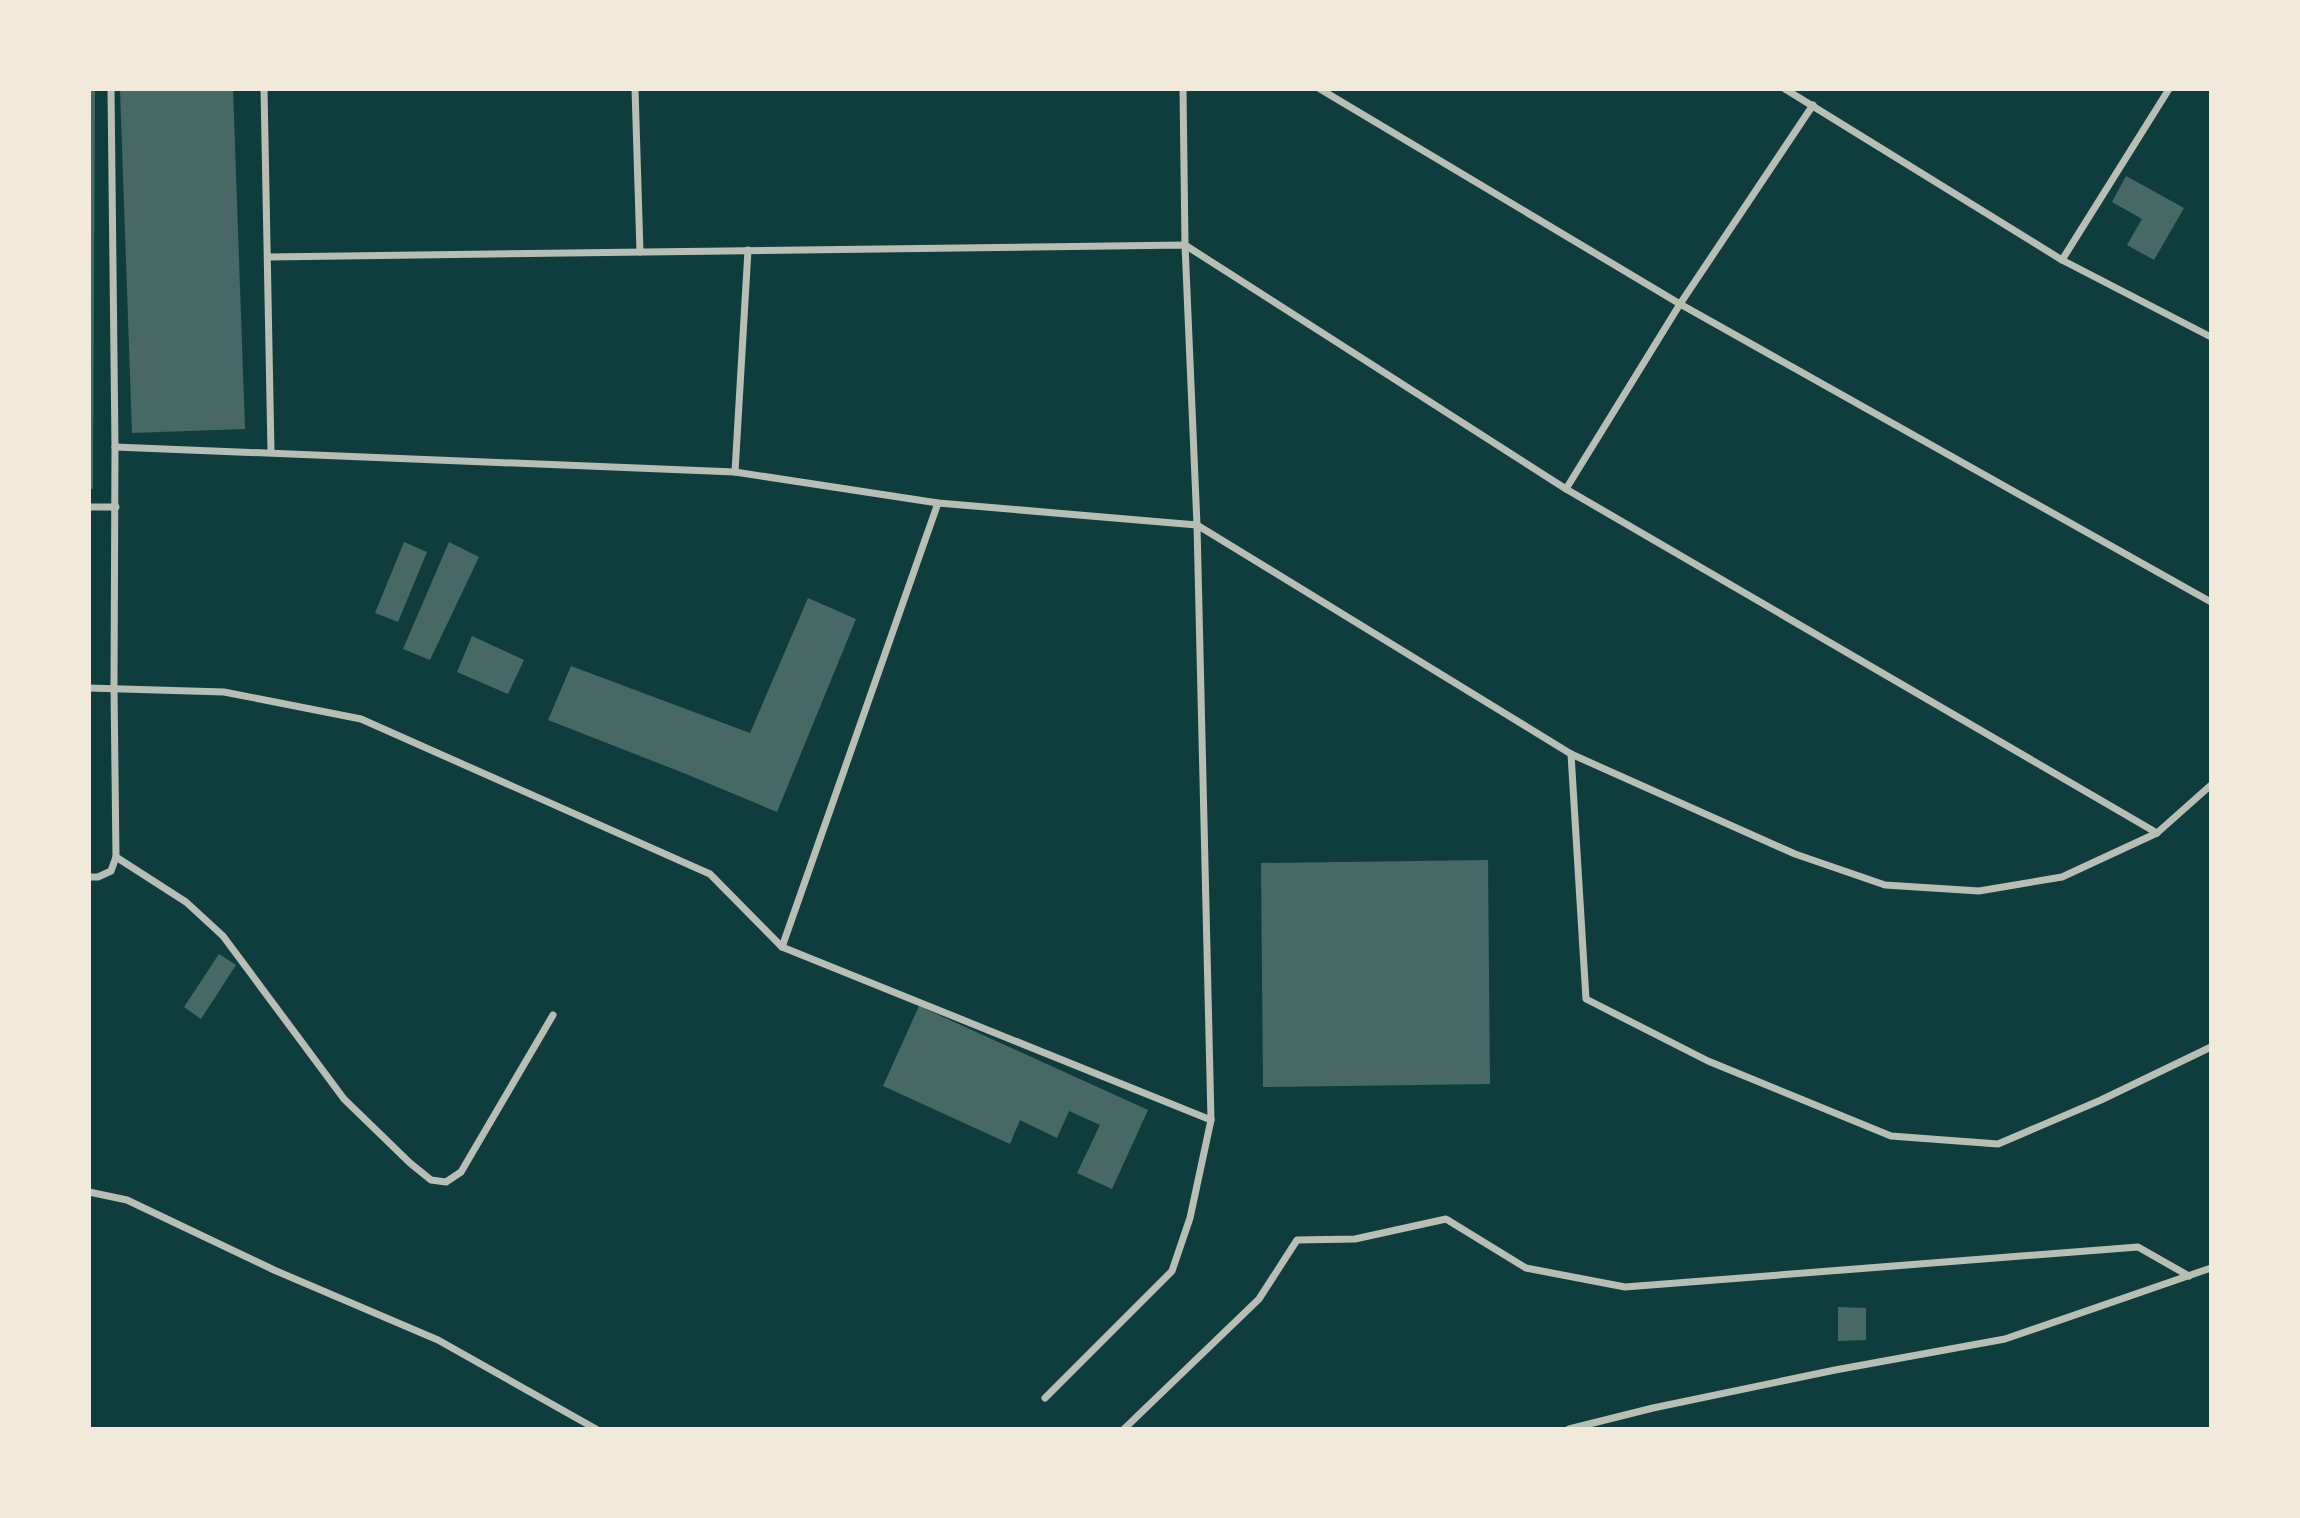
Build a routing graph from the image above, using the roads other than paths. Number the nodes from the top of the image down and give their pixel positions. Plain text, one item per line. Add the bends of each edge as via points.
1 (111, 89) edge
2 (264, 89) edge
3 (635, 89) edge
4 (1183, 89) edge
5 (1320, 89) edge
6 (1785, 89) edge
7 (2169, 89) edge
8 (1813, 105) junction
9 (1185, 245) junction
10 (748, 250) junction
11 (640, 252) junction
12 (268, 257) junction
13 (2062, 260) junction
14 (1680, 304) junction
15 (2211, 337) edge
16 (115, 447) junction
17 (271, 452) junction
18 (735, 472) junction
19 (1566, 489) junction
20 (938, 503) junction
21 (89, 507) edge
22 (116, 507) junction
23 (1197, 525) junction
24 (2211, 602) edge
25 (89, 688) edge
26 (114, 688) junction
27 (1571, 754) junction
28 (2211, 785) edge
29 (2157, 833) junction
30 (116, 857) junction
31 (89, 877) edge
32 (782, 947) junction
33 (553, 1015) dead end
34 (2211, 1047) edge
35 (1211, 1120) junction
36 (89, 1192) edge
37 (2211, 1268) edge
38 (2189, 1276) junction
39 (1045, 1398) dead end
40 (596, 1429) edge
41 (1124, 1429) edge
42 (1569, 1429) edge

1 - 16 street
2 - 12 street
3 - 11 street
4 - 9 street
5 - 14 street
6 - 8 street
7 - 13 street
8 - 13 street
8 - 14 street
9 - 10 street
9 - 19 street
9 - 23 street
10 - 11 street
10 - 18 street
11 - 12 street
12 - 17 street
13 - 15 street
14 - 19 street
14 - 24 street
16 - 17 street
16 - 22 street
17 - 18 street
18 - 20 street
19 - 29 street
20 - 23 street
20 - 32 street
21 - 22 street
22 - 26 street
23 - 27 street
23 - 35 street
25 - 26 street
26 - 30 street
26 - 32 street via 224,692 361,719 710,874
27 - 29 street via 1795,854 1885,885 1979,891 2062,877
27 - 34 street via 1586,999 1708,1061 1891,1136 1998,1144
28 - 29 street
30 - 31 street via 111,871
30 - 33 street via 186,902 223,936 344,1099 431,1180 446,1182 461,1172
32 - 35 street
35 - 39 street via 1190,1218 1172,1271
36 - 40 street via 127,1200 438,1340
37 - 38 street
38 - 41 street via 2138,1247 1625,1287 1526,1268 1446,1219 1355,1239 1297,1240 1259,1299
38 - 42 street via 2005,1339 1835,1370

